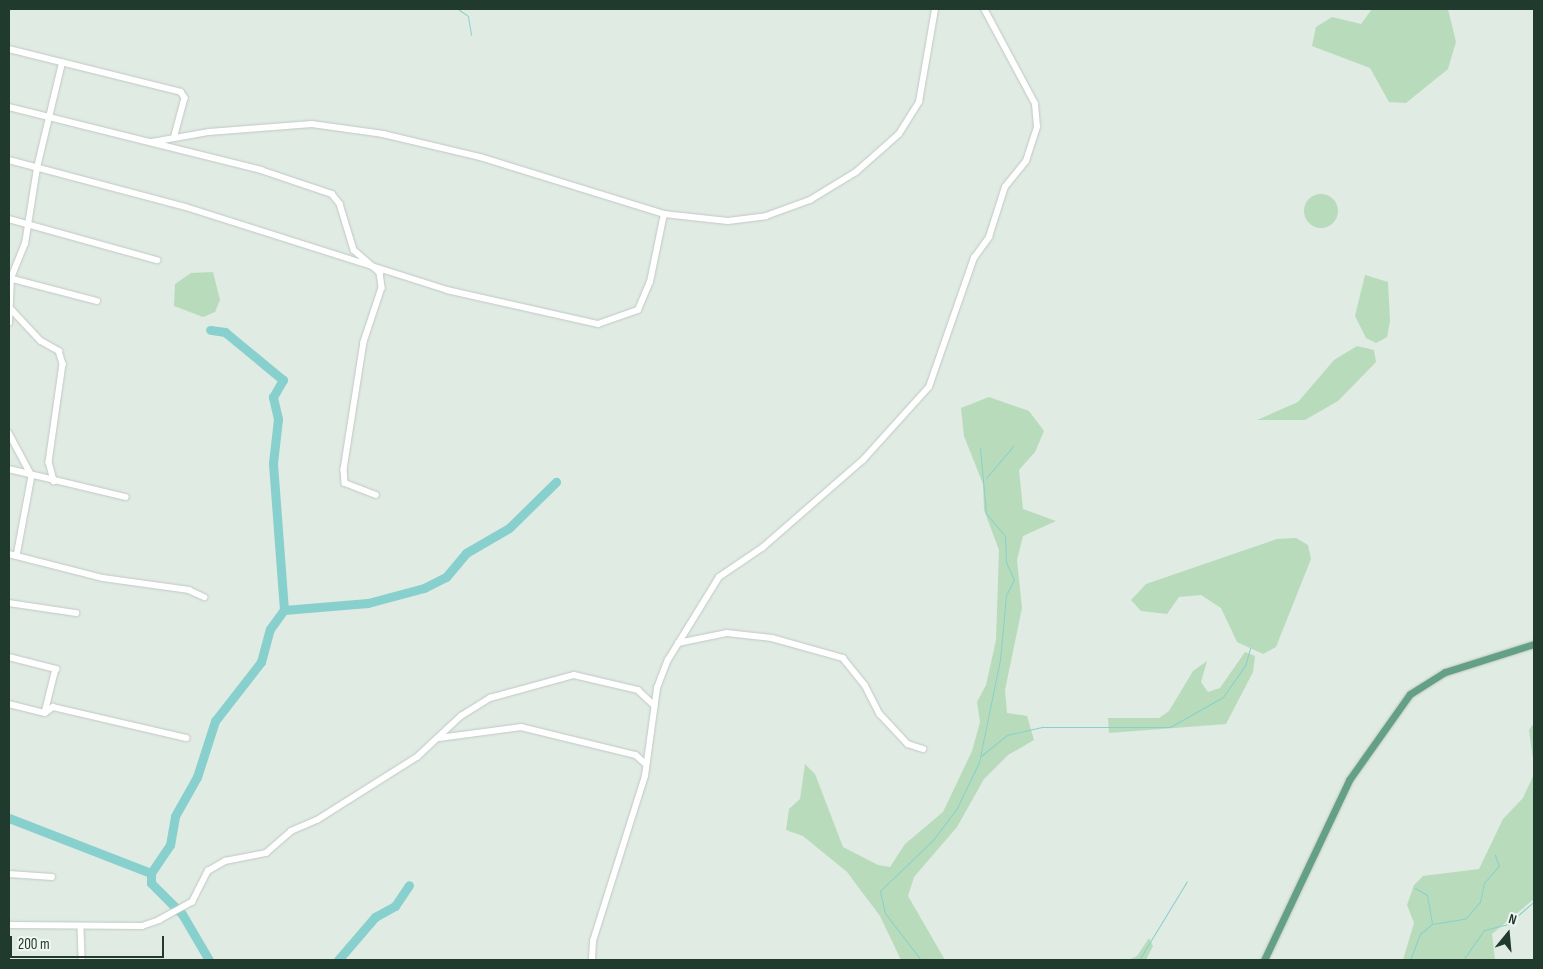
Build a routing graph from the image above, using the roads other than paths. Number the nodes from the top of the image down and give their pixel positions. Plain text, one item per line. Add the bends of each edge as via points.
1 (935, 9) edge
2 (984, 9) edge
3 (9, 49) edge
4 (62, 63) junction
5 (9, 107) edge
6 (51, 118) junction
7 (175, 136) junction
8 (152, 142) junction
9 (9, 160) edge
10 (37, 168) junction
11 (664, 214) junction
12 (9, 219) edge
13 (29, 225) junction
14 (157, 260) dead end
15 (367, 261) junction
16 (10, 278) edge
17 (97, 301) dead end
18 (12, 310) junction
19 (9, 323) edge
20 (9, 433) edge
21 (9, 469) edge
22 (32, 476) junction
23 (54, 481) junction
24 (376, 495) dead end
25 (126, 497) dead end
26 (9, 554) edge
27 (17, 556) junction
28 (204, 597) dead end
29 (9, 603) edge
30 (76, 613) dead end
31 (678, 643) junction
32 (1534, 644) edge
33 (9, 657) edge
34 (9, 704) edge
35 (655, 706) junction
36 (45, 713) junction
37 (186, 738) dead end
38 (439, 738) junction
39 (923, 749) dead end
40 (646, 764) junction
41 (9, 874) edge
42 (52, 877) dead end
43 (9, 925) edge
44 (81, 928) junction
45 (82, 960) edge
46 (592, 960) edge
47 (1264, 960) edge

1 - 11 street via 919,102 900,134 856,172 810,200 766,216 728,220
2 - 31 street via 1035,104 1037,127 1026,161 1005,188 989,238 971,266 929,387 863,460 762,548 719,577
3 - 4 street
4 - 6 street
4 - 7 street via 181,92 185,98
5 - 6 street
6 - 8 street
6 - 10 street
7 - 8 street
7 - 11 street via 312,124 383,134 480,157
8 - 15 street via 332,194 340,204 354,250
9 - 10 street
10 - 13 street
10 - 15 street via 186,207 311,250
11 - 15 street via 650,282 638,310 598,324 447,290
12 - 13 street
13 - 14 street
13 - 16 street
15 - 24 street via 380,273 382,288 364,342 344,469 345,483
16 - 17 street
16 - 18 street
18 - 19 street
18 - 23 street via 41,341 59,351 63,364 49,462
20 - 22 street
21 - 22 street
22 - 23 street
22 - 27 street
23 - 25 street
26 - 27 street
27 - 28 street via 103,578 189,590
29 - 30 street
31 - 35 street via 657,688
31 - 39 street via 727,633 772,638 843,658 865,685 880,714 908,744
32 - 47 main road via 1445,672 1410,694 1349,780
33 - 36 street via 56,670
34 - 36 street
35 - 38 street via 638,690 574,675 490,698
35 - 40 street
36 - 37 street via 53,707
38 - 40 street via 521,727 636,755
38 - 44 street via 418,757 318,820 291,831 266,853 225,861 208,871 192,902 142,926
40 - 46 street via 593,941
41 - 42 street
43 - 44 street
44 - 45 street

